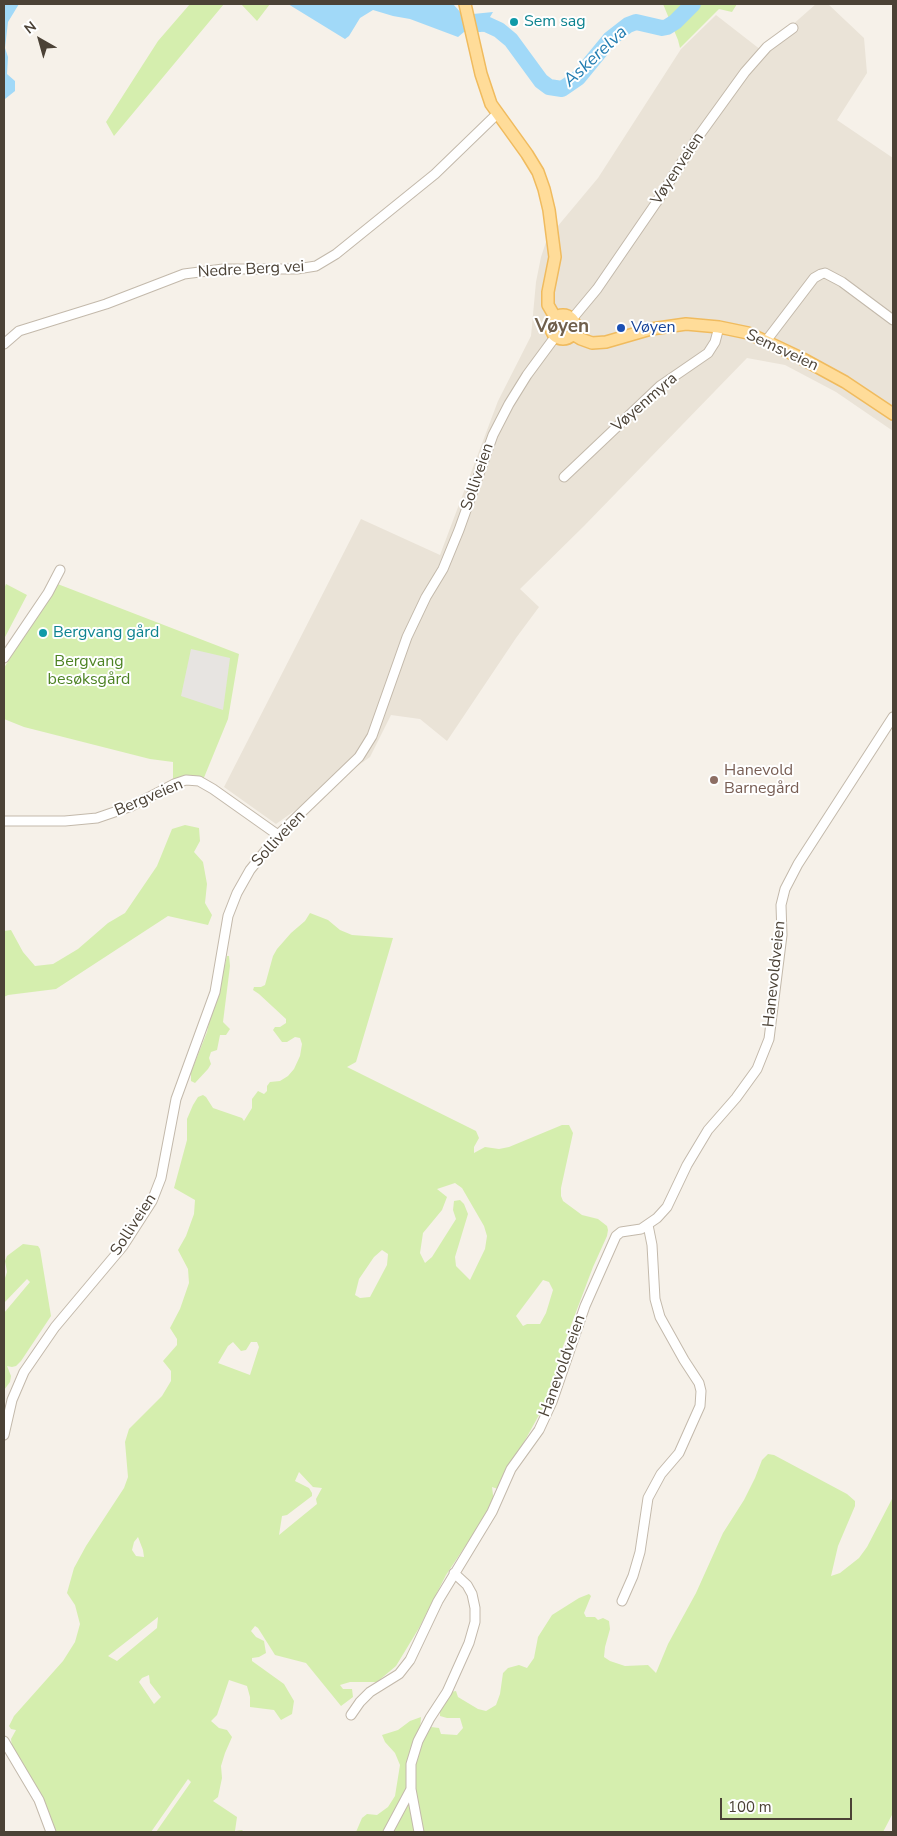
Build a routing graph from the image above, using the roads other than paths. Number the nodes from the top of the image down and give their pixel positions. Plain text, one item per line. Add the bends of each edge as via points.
1 (466, 6) edge
2 (793, 28) dead end
3 (497, 114) junction
4 (555, 317) junction
5 (572, 318) junction
6 (893, 320) edge
7 (719, 326) junction
8 (573, 334) junction
9 (555, 337) junction
10 (766, 340) junction
11 (4, 344) edge
12 (893, 414) edge
13 (564, 477) dead end
14 (60, 570) dead end
15 (4, 658) edge
16 (893, 717) edge
17 (4, 821) edge
18 (278, 835) junction
19 (648, 1225) junction
20 (4, 1435) edge
21 (454, 1573) junction
22 (622, 1601) dead end
23 (351, 1715) dead end
24 (4, 1741) edge
25 (411, 1789) junction
26 (51, 1832) edge
27 (388, 1832) edge
28 (420, 1832) edge

1 - 3 main road via 484,83
2 - 5 street, Vøyenveien via 767,47 745,72 597,289
3 - 4 main road via 538,172 550,210 555,257 548,305
3 - 11 street, Nedre Berg vei via 435,174 336,254 316,266 297,269 234,268 184,274 19,332
4 - 5 main road
4 - 9 main road via 550,327
5 - 8 main road
6 - 10 street via 826,273 814,278
7 - 8 main road, Semsveien via 669,326 592,343
7 - 10 main road, Semsveien
7 - 13 street, Vøyenmyra via 708,353 660,386
8 - 9 main road via 567,339
9 - 18 street, Solliveien via 527,375 493,436 443,569 407,637 372,736 359,757
10 - 12 main road, Semsveien via 845,382
14 - 15 street
16 - 19 street, Hanevoldveien via 785,889 769,1038 757,1069 708,1130 667,1207
17 - 18 street, Bergveien via 65,822 97,818 132,806 186,780 199,781 213,789
18 - 20 street, Solliveien via 250,870 228,916 215,992 176,1099 161,1178 152,1201 122,1246 55,1326 24,1372 12,1400
19 - 21 street, Hanevoldveien via 621,1232 612,1242 539,1430 511,1470 492,1512
19 - 22 street via 655,1299 660,1317 699,1383 700,1406 679,1453 660,1474 648,1498 640,1552
21 - 23 street, Hanevoldveien via 410,1660 399,1674 370,1692
21 - 25 street via 468,1585 472,1594 475,1622 447,1692 418,1741 411,1764
24 - 26 street via 39,1800
25 - 27 street
25 - 28 street

